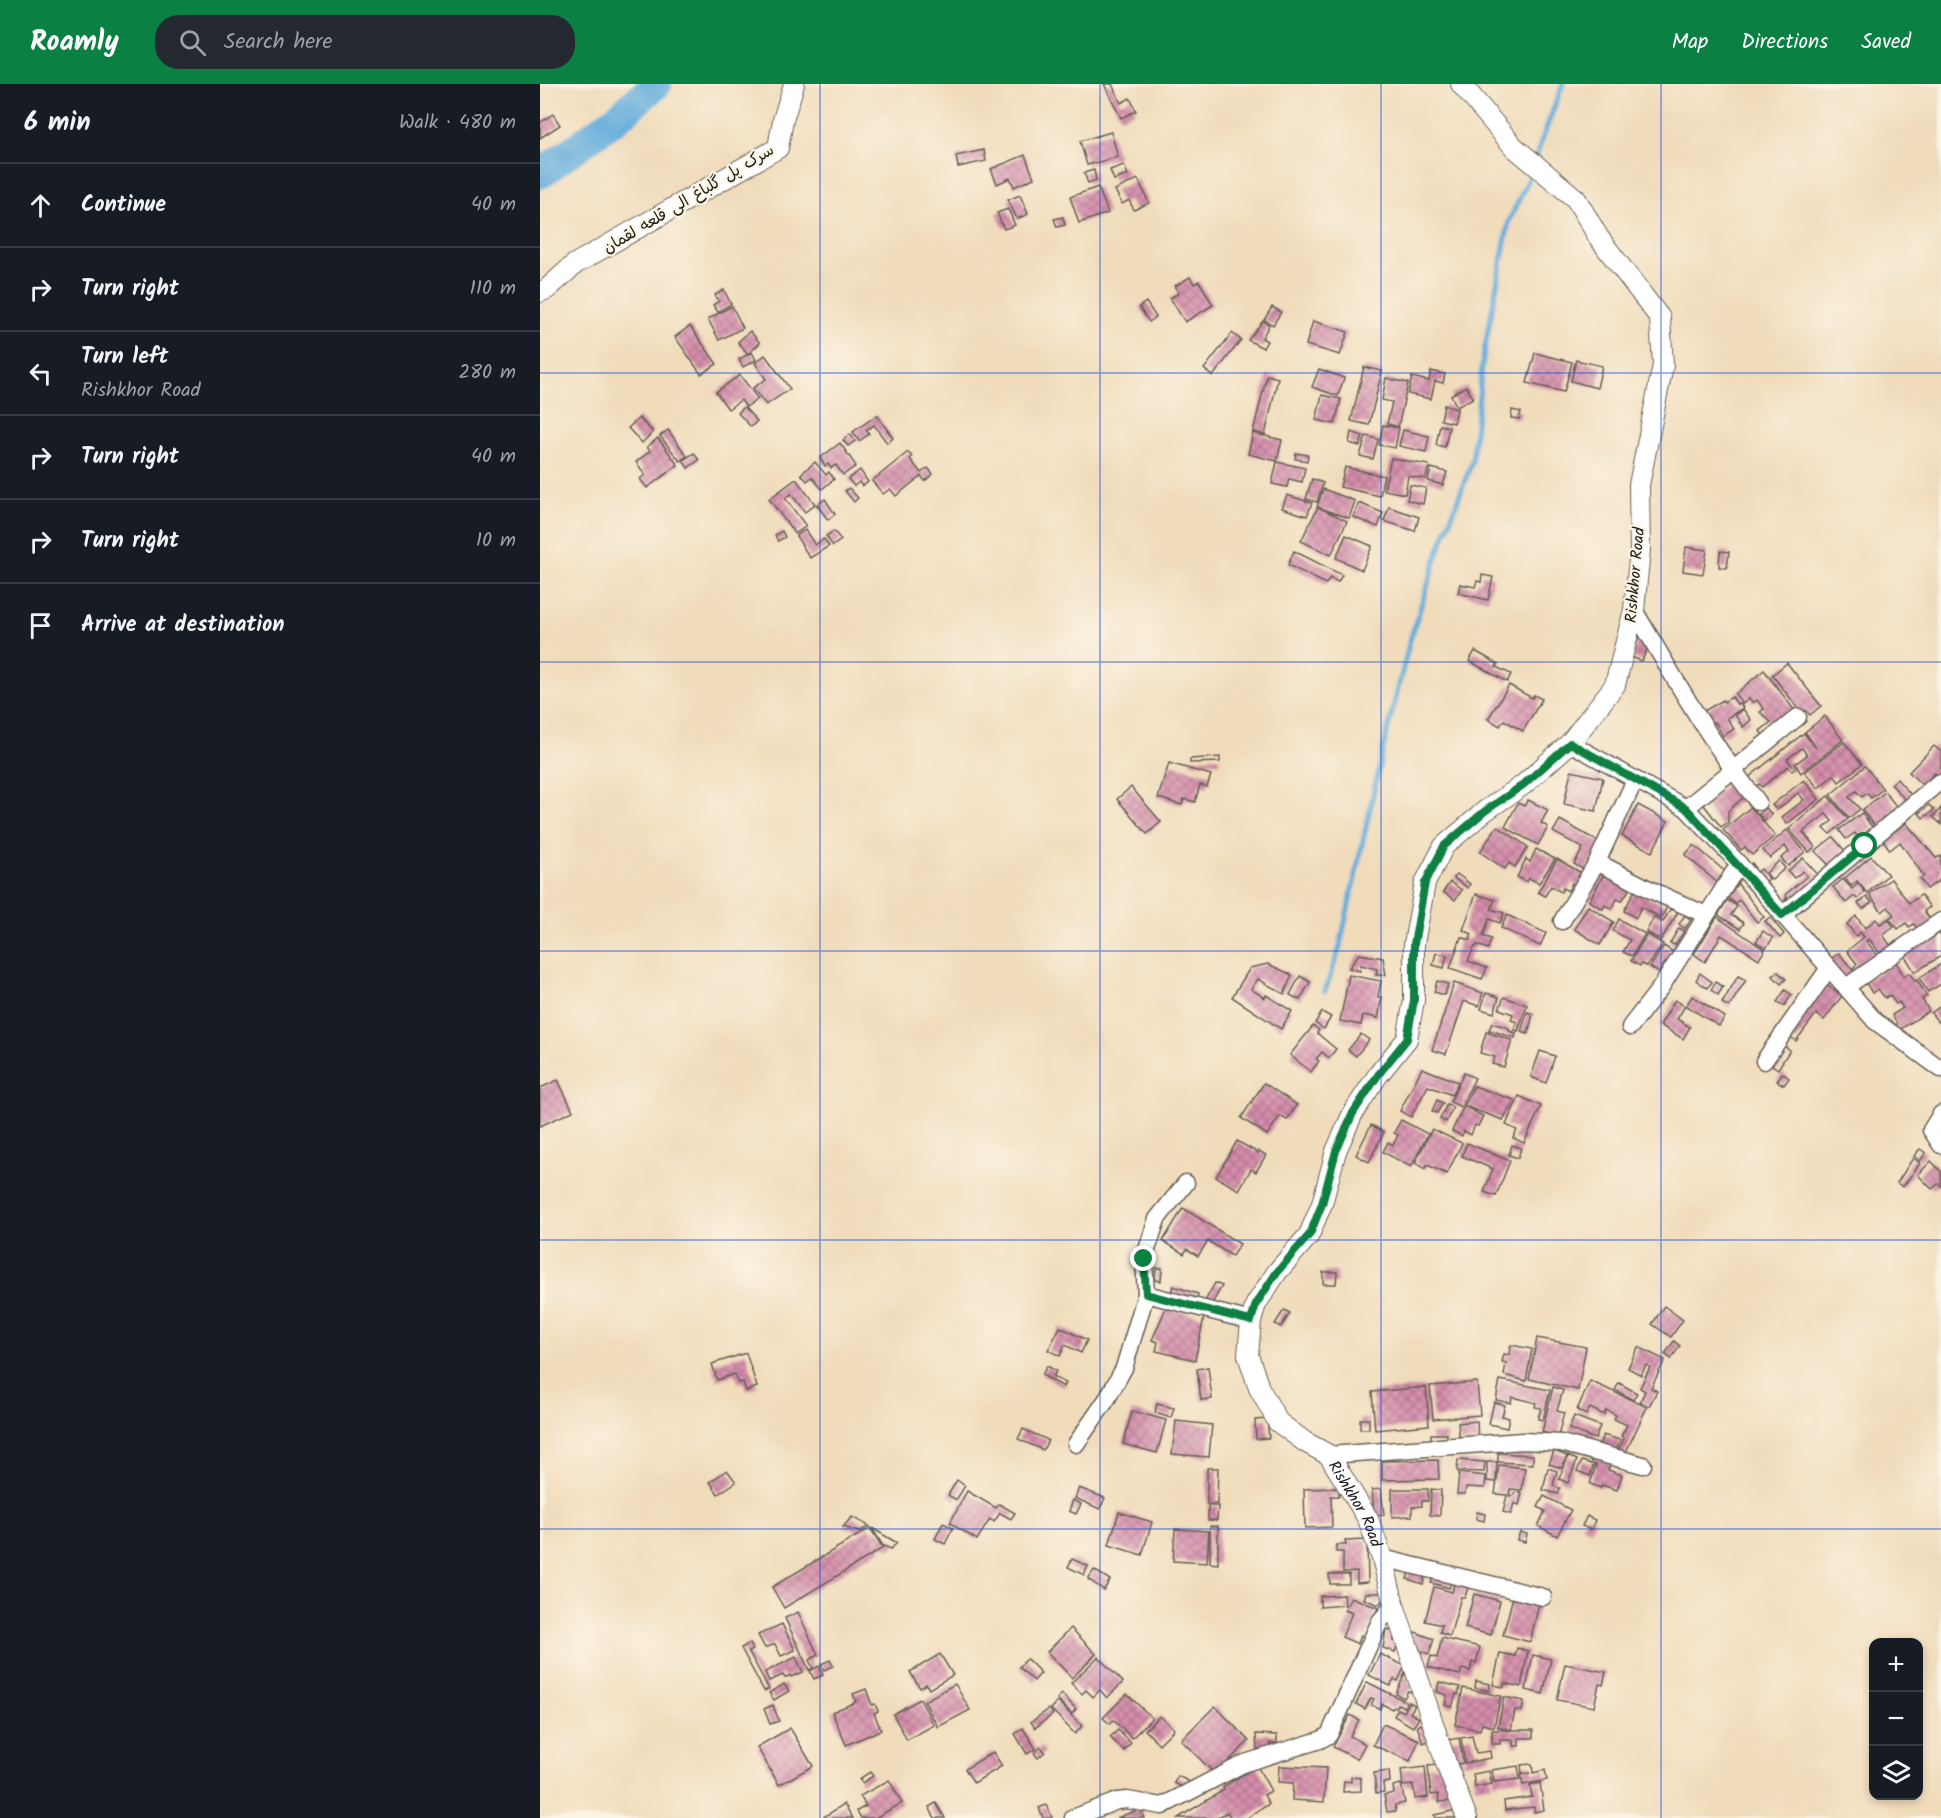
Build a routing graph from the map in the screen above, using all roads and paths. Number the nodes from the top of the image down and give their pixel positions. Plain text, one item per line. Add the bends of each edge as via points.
1 (794, 84) edge
2 (1461, 84) edge
3 (540, 292) edge
4 (1634, 610) junction
5 (1798, 717) dead end
6 (1570, 743) junction
7 (1732, 770) junction
8 (1635, 780) junction
9 (1938, 783) dead end
10 (1758, 802) dead end
11 (1686, 808) junction
12 (1597, 862) junction
13 (1739, 864) junction
14 (1706, 915) junction
15 (1782, 915) junction
16 (1562, 921) dead end
17 (1941, 921) edge
18 (1829, 968) junction
19 (1846, 987) junction
20 (1630, 1027) dead end
21 (1764, 1061) dead end
22 (1941, 1070) edge
23 (1941, 1114) edge
24 (1941, 1145) edge
25 (1186, 1183) dead end
26 (1146, 1294) junction
27 (1251, 1321) junction
28 (1076, 1444) dead end
29 (1329, 1455) junction
30 (1643, 1465) dead end
31 (1382, 1558) junction
32 (1543, 1597) dead end
33 (1394, 1605) junction
34 (1073, 1818) edge
35 (1467, 1818) edge

1 - 3 street, سرک پل گلباغ الی قلعه لقمان via 778,148 575,264
2 - 4 street, Rishkhor Road via 1514,147 1576,199 1599,238 1659,318 1663,365 1639,485 1640,550
4 - 6 street, Rishkhor Road via 1615,685
4 - 7 street
5 - 7 street
6 - 8 street
6 - 27 street, Rishkhor Road via 1444,846 1425,883 1414,944 1414,1000 1407,1039 1353,1113 1336,1151 1310,1234 1272,1280 1256,1304
7 - 10 street
7 - 11 street
8 - 11 street
8 - 12 street
9 - 15 street
11 - 13 street
12 - 14 street
12 - 16 street
13 - 14 street
13 - 15 street
14 - 20 street via 1661,987
15 - 18 street
17 - 19 street
18 - 19 street
18 - 21 street
19 - 22 street via 1875,1022
23 - 24 street via 1931,1130
25 - 26 street via 1157,1219 1144,1259
26 - 27 street
26 - 28 street via 1124,1368
27 - 29 street, Rishkhor Road via 1248,1355 1259,1388 1278,1422
29 - 30 street via 1523,1441 1562,1443
29 - 31 street, Rishkhor Road via 1368,1519
31 - 32 street
31 - 33 street, Rishkhor Road
33 - 34 street via 1380,1621 1329,1735 1245,1763 1162,1806 1117,1801
33 - 35 street, Rishkhor Road

